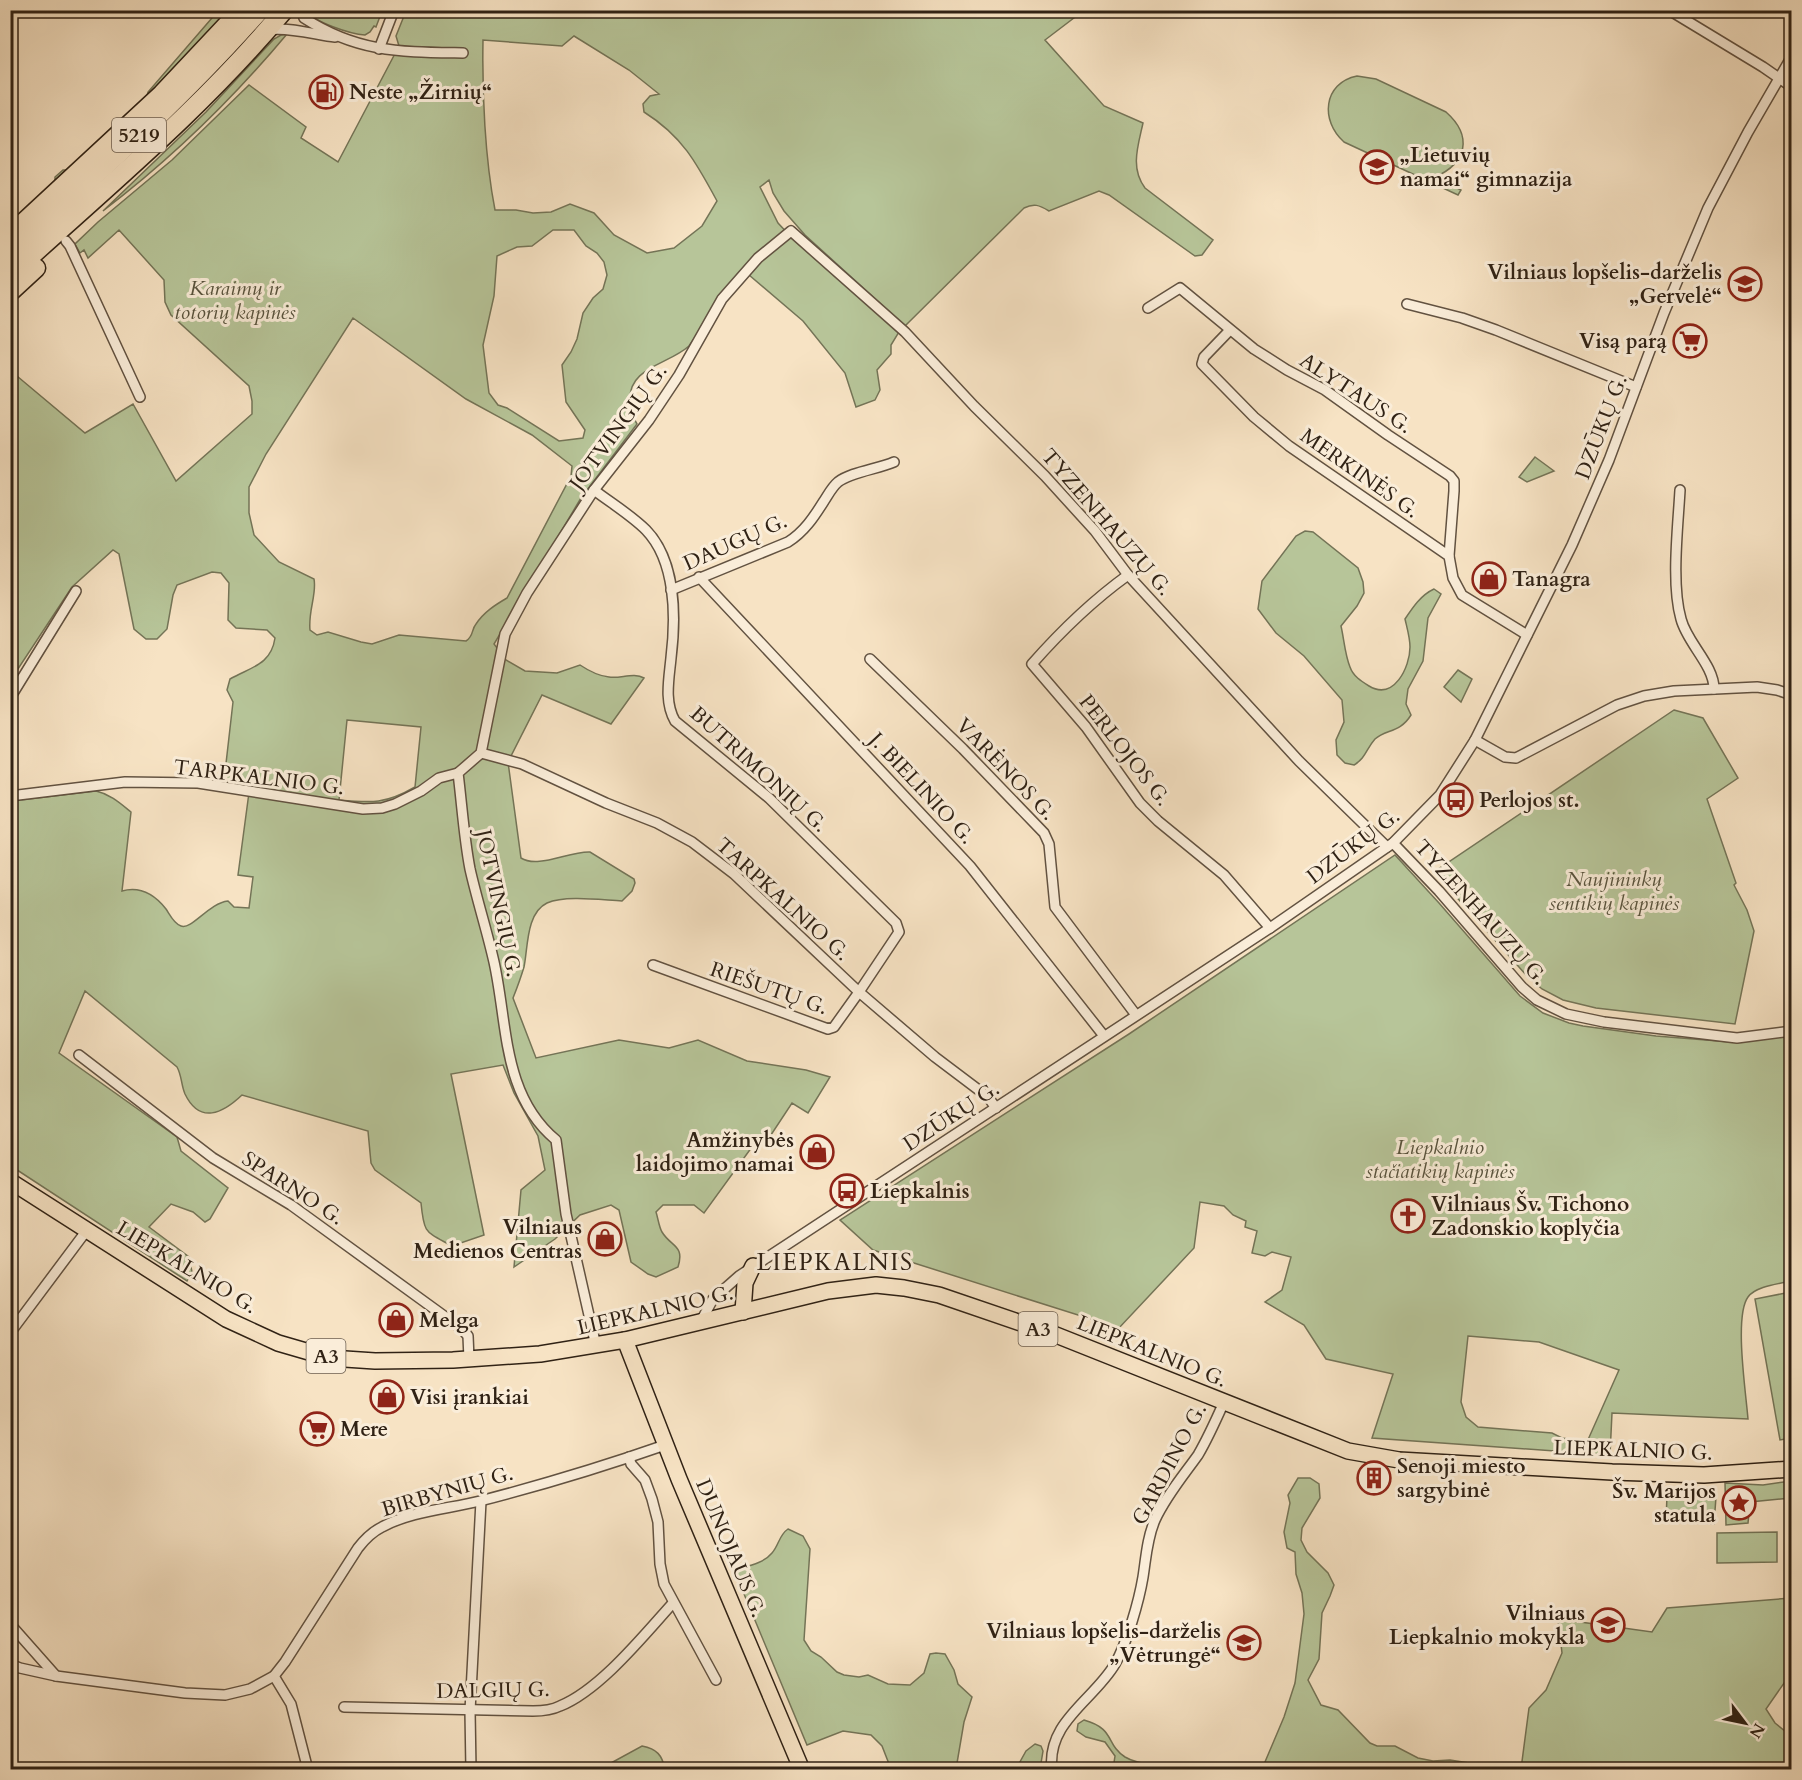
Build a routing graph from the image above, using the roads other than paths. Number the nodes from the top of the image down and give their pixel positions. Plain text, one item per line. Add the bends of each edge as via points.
1 (241, 10) edge
2 (260, 10) edge
3 (284, 10) edge
4 (301, 10) edge
5 (394, 10) edge
6 (1668, 10) edge
7 (267, 31) junction
8 (341, 37) junction
9 (379, 49) junction
10 (463, 53) dead end
11 (1791, 56) edge
12 (1779, 78) junction
13 (1791, 87) edge
14 (169, 132) junction
15 (791, 231) joint
16 (10, 236) edge
17 (66, 241) junction
18 (10, 253) edge
19 (10, 275) edge
20 (10, 292) edge
21 (1407, 304) dead end
22 (1148, 308) dead end
23 (1230, 330) junction
24 (1636, 387) junction
25 (140, 397) dead end
26 (894, 462) dead end
27 (594, 490) junction
28 (1680, 490) dead end
29 (1449, 556) junction
30 (1128, 575) junction
31 (699, 577) junction
32 (671, 590) junction
33 (76, 591) dead end
34 (1527, 635) junction
35 (870, 658) dead end
36 (1714, 689) junction
37 (1791, 695) edge
38 (10, 698) edge
39 (1475, 740) junction
40 (481, 753) junction
41 (459, 773) junction
42 (10, 796) edge
43 (1390, 845) junction
44 (1270, 928) junction
45 (653, 965) dead end
46 (860, 993) junction
47 (1136, 1015) junction
48 (1791, 1031) edge
49 (1104, 1036) junction
50 (79, 1055) dead end
51 (996, 1108) junction
52 (10, 1181) edge
53 (87, 1230) junction
54 (753, 1266) junction
55 (743, 1312) junction
56 (700, 1323) junction
57 (10, 1333) edge
58 (625, 1340) junction
59 (596, 1346) junction
60 (469, 1359) junction
61 (1224, 1402) junction
62 (665, 1445) junction
63 (629, 1457) junction
64 (1791, 1469) edge
65 (481, 1501) junction
66 (673, 1603) junction
67 (10, 1624) edge
68 (10, 1664) edge
69 (56, 1676) junction
70 (273, 1676) junction
71 (716, 1680) dead end
72 (344, 1707) dead end
73 (470, 1711) junction
74 (308, 1770) edge
75 (471, 1770) edge
76 (802, 1770) edge
77 (1052, 1770) edge

1 - 16 highway, 5219 via 162,94
2 - 18 highway, 5219 via 158,118
3 - 7 highway, 5219
4 - 8 street via 304,18
5 - 9 street
6 - 12 street
7 - 8 street via 284,28
7 - 14 highway, 5219
8 - 9 street
9 - 10 street
11 - 12 street, DZŪKŲ G.
12 - 13 street
12 - 24 street, DZŪKŲ G. via 1708,208
14 - 17 highway, 5219
14 - 19 highway, 5219
15 - 27 street, JOTVINGIŲ G. via 758,258 722,299 649,420
15 - 30 street, TYZENHAUZŲ G. via 905,332 1046,476
17 - 20 highway, 5219
17 - 25 street
21 - 24 street via 1496,330
22 - 23 street, ALYTAUS G. via 1180,288
23 - 29 street, ALYTAUS G. via 1450,476 1454,491
23 - 29 street, MERKINĖS G. via 1202,364 1289,446
24 - 34 street, DZŪKŲ G. via 1572,545
26 - 31 street, DAUGŲ G. via 835,484 816,515 788,542
27 - 32 street, BUTRIMONIŲ G. via 657,544
27 - 40 street, JOTVINGIŲ G. via 527,593 506,634
28 - 36 street via 1679,612 1690,641 1714,681
29 - 34 street via 1453,578 1462,595
30 - 43 street, TYZENHAUZŲ G. via 1299,761
30 - 44 street, PERLOJOS G. via 1090,604 1032,664 1086,727 1140,802 1224,875
31 - 32 street, DAUGŲ G.
31 - 49 street, J. BIELINIO G. via 970,866
32 - 46 street, BUTRIMONIŲ G. via 673,632 668,704 675,720 769,798 896,923 899,932
33 - 38 street
34 - 39 street, DZŪKŲ G.
35 - 47 street, VARĖNOS G. via 1044,833 1054,907
36 - 37 street via 1757,687
36 - 39 street via 1634,699 1516,758 1505,757
39 - 43 street, DZŪKŲ G. via 1440,795
40 - 41 street
40 - 46 street, TARPKALNIO G. via 522,764 692,842 742,882
41 - 42 street, TARPKALNIO G. via 439,778 421,791 382,808 363,809 198,783 124,782
41 - 59 street, JOTVINGIŲ G. via 470,867 495,964 510,1059 525,1104 544,1131 556,1140 566,1214
43 - 44 street, DZŪKŲ G.
43 - 48 street, TYZENHAUZŲ G. via 1439,891 1522,987 1552,1008 1615,1024 1737,1038
44 - 47 street, DZŪKŲ G.
45 - 46 street, RIEŠUTŲ G. via 824,1029 834,1027
46 - 51 street, TARPKALNIO G. via 988,1096
47 - 49 street, DZŪKŲ G.
49 - 51 street, DZŪKŲ G.
50 - 60 street, SPARNO G. via 213,1158 291,1205 462,1329 468,1336
51 - 54 street, DZŪKŲ G.
52 - 53 main road, LIEPKALNIO G. / A3
53 - 57 street
53 - 60 main road, LIEPKALNIO G. / A3 via 197,1302 278,1343 345,1359
54 - 55 main road via 745,1283
54 - 56 street, DZŪKŲ G. via 718,1293
55 - 56 main road, LIEPKALNIO G. / A3
55 - 61 main road, LIEPKALNIO G. / A3 via 862,1285 904,1288 951,1299 1056,1335
56 - 58 main road, LIEPKALNIO G. / A3
58 - 59 main road, LIEPKALNIO G. / A3
58 - 62 main road, DUNOJAUS G.
59 - 60 main road, LIEPKALNIO G. / A3
61 - 64 main road, LIEPKALNIO G. / A3 via 1348,1451 1390,1458 1612,1472 1692,1474
61 - 77 street, GARDINO G. via 1199,1453 1155,1520 1138,1604 1117,1661 1055,1739
62 - 63 street, BIRBYNIŲ G.
62 - 76 main road, DUNOJAUS G.
63 - 65 street, BIRBYNIŲ G.
63 - 66 street via 652,1498 662,1576
65 - 70 street, BIRBYNIŲ G. via 411,1516 373,1532 358,1548
65 - 73 street
66 - 71 street
66 - 73 street, DALGIŲ G. via 635,1646 572,1701 545,1710
67 - 69 street
68 - 69 street, BIRBYNIŲ G.
69 - 70 street, BIRBYNIŲ G. via 225,1695 250,1689
70 - 74 street via 291,1704
72 - 73 street, DALGIŲ G.
73 - 75 street

